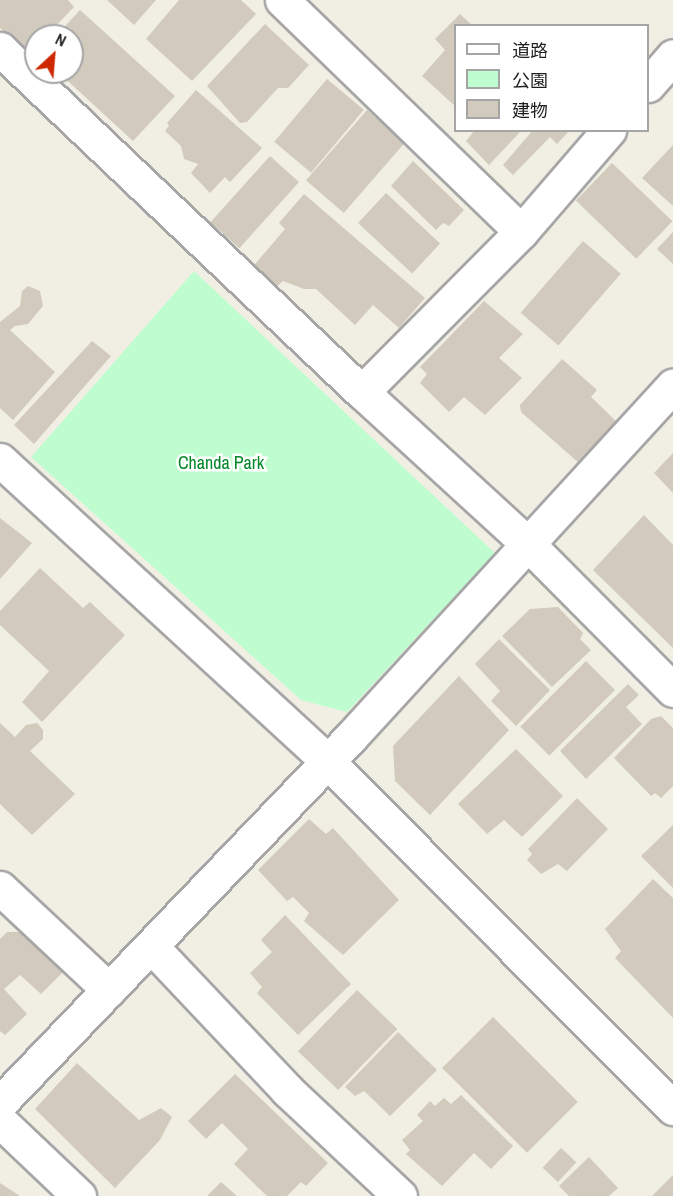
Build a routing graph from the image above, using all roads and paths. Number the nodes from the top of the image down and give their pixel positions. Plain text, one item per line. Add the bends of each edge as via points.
1 (282, 0) edge
2 (0, 49) edge
3 (673, 56) edge
4 (649, 85) edge
5 (607, 132) edge
6 (521, 232) junction
7 (673, 386) edge
8 (362, 392) junction
9 (0, 460) edge
10 (527, 543) junction
11 (673, 690) edge
12 (327, 761) junction
13 (2, 896) edge
14 (152, 947) junction
15 (109, 990) junction
16 (0, 1102) edge
17 (673, 1108) edge
18 (0, 1121) edge
19 (79, 1196) edge
20 (400, 1196) edge

1 - 6 street
2 - 8 street
3 - 4 street
5 - 6 street
6 - 8 street
7 - 10 street
8 - 10 street
9 - 12 street
10 - 11 street
10 - 12 street
12 - 14 street
12 - 17 street
13 - 15 street
14 - 15 street
14 - 20 street via 287,1090
15 - 16 street
18 - 19 street

